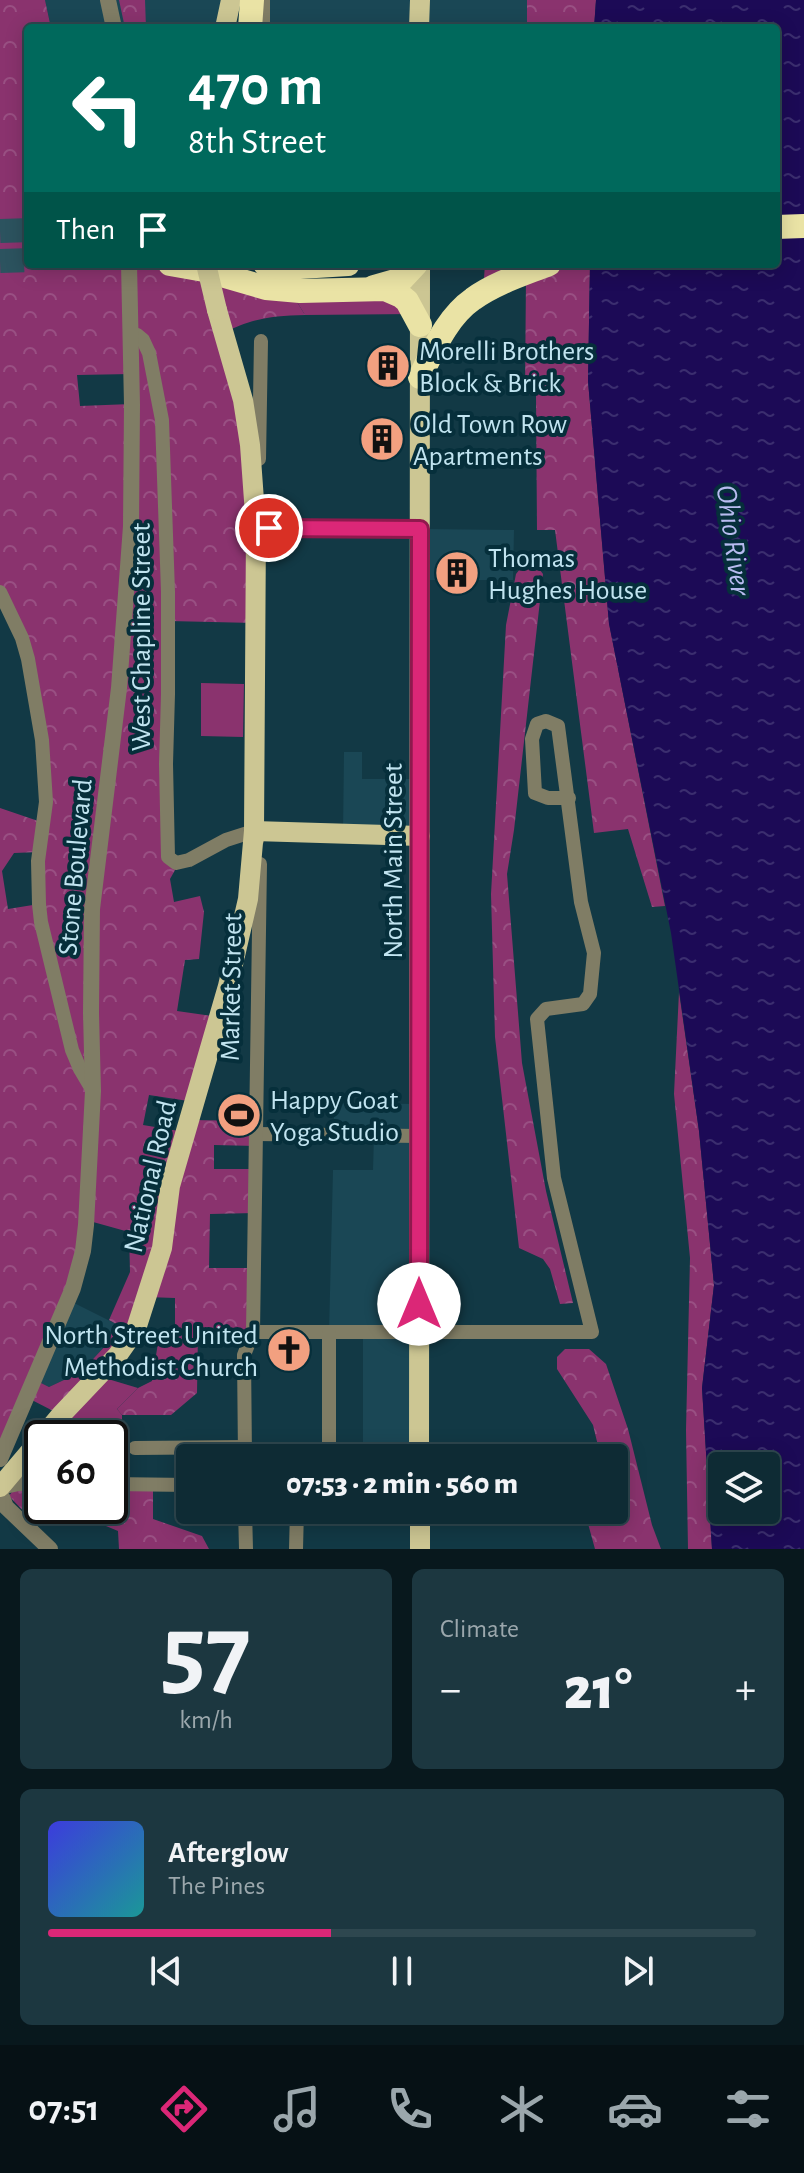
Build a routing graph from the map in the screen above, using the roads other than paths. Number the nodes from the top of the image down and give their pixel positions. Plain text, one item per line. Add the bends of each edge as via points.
1 (108, 0) edge
2 (231, 0) edge
3 (252, 0) edge
4 (263, 0) edge
5 (420, 0) edge
6 (113, 24) edge
7 (226, 24) edge
8 (250, 24) edge
9 (263, 24) edge
10 (419, 24) edge
11 (804, 226) edge
12 (780, 227) edge
13 (804, 241) edge
14 (780, 242) edge
15 (129, 268) edge
16 (197, 268) edge
17 (207, 268) edge
18 (414, 268) edge
19 (418, 268) edge
20 (540, 268) edge
21 (372, 288) junction
22 (420, 325) junction
23 (130, 333) junction
24 (261, 341) dead end
25 (420, 377) junction
26 (255, 522) junction
27 (420, 529) junction
28 (0, 592) edge
29 (569, 798) junction
30 (254, 831) junction
31 (420, 836) junction
32 (93, 1091) junction
33 (256, 1134) junction
34 (419, 1136) junction
35 (253, 1332) junction
36 (418, 1332) junction
37 (329, 1333) junction
38 (245, 1444) edge
39 (329, 1444) edge
40 (419, 1444) edge
41 (135, 1448) dead end
42 (176, 1450) edge
43 (0, 1459) edge
44 (24, 1484) edge
45 (128, 1484) edge
46 (176, 1485) edge
47 (0, 1489) edge
48 (245, 1524) edge
49 (297, 1524) edge
50 (420, 1524) edge
51 (50, 1549) edge
52 (246, 1549) edge
53 (296, 1549) edge
54 (420, 1549) edge

1 - 6 street
2 - 7 main road
3 - 8 highway
4 - 9 street
5 - 10 main road
11 - 12 highway
13 - 14 highway
15 - 23 street, Stone Boulevard
16 - 21 highway via 274,289
17 - 26 main road, Market Street, bridge via 243,400
18 - 21 highway via 402,279
19 - 22 main road, North Main Street
20 - 25 highway via 472,299 452,320
21 - 22 highway via 401,296
22 - 25 main road, North Main Street
23 - 30 street, West Chapline Street via 143,340 149,353 162,420 168,857 185,862
23 - 32 street, Stone Boulevard via 131,526 119,688 92,909
24 - 26 street, Market Street
25 - 27 main road, North Main Street
26 - 27 street
26 - 30 main road, Market Street
27 - 31 main road, North Main Street
28 - 32 street via 28,659 42,740 46,802 37,882 41,922 72,1050
29 - 29 street via 558,726 537,724 532,739 535,793
29 - 36 street via 581,902 594,953 590,994 583,1004 546,1009 537,1019 554,1178 592,1332
30 - 31 main road
30 - 33 street, Market Street via 260,855
30 - 47 main road, National Road via 242,929 136,1329
31 - 34 main road, North Main Street
32 - 43 street, Stone Boulevard via 83,1251 57,1329
33 - 34 street
33 - 35 street, Market Street
34 - 36 main road, North Main Street
35 - 37 street
35 - 38 street, Market Street via 244,1355
36 - 37 street
36 - 40 main road, North Main Street
37 - 39 street
41 - 42 street
44 - 47 street
45 - 46 street
47 - 51 street via 6,1507
48 - 52 street
49 - 53 street
50 - 54 main road

